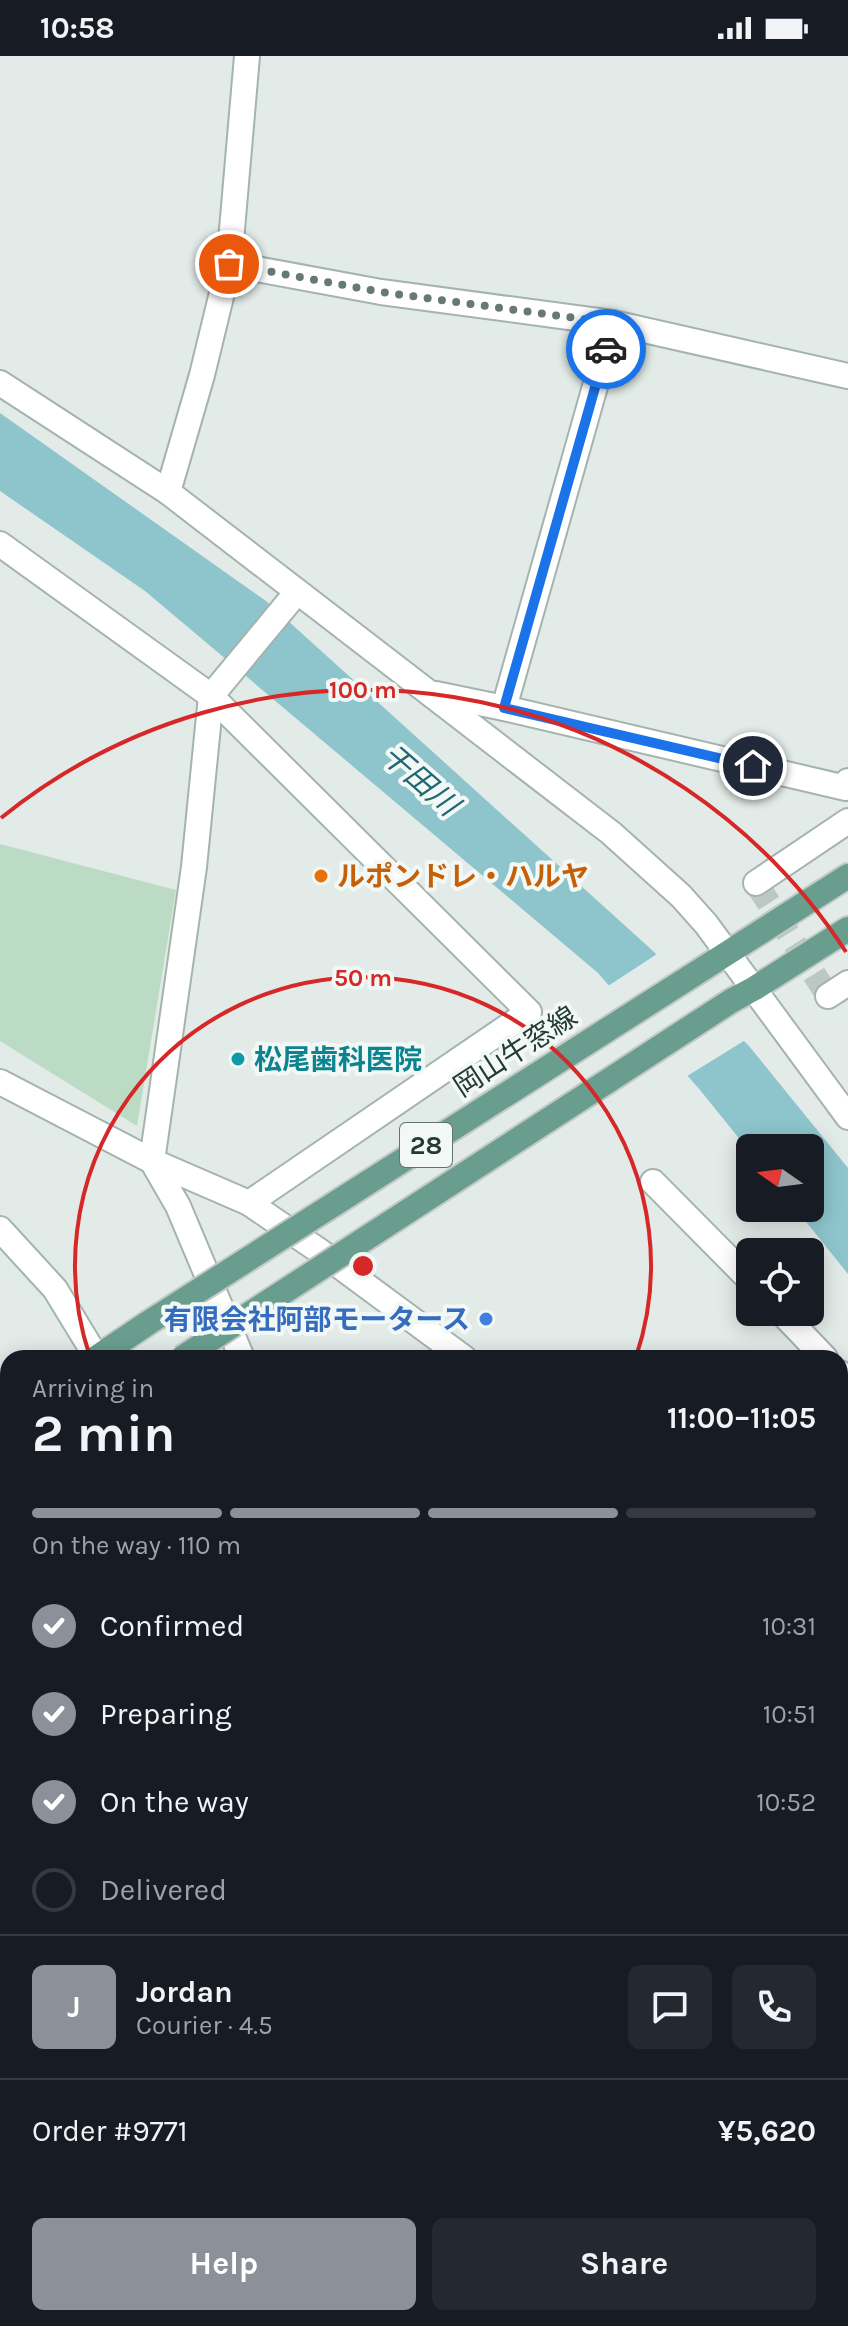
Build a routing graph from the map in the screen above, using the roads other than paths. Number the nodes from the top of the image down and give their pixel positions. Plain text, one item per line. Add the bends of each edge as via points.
1 (247, 56) edge
2 (229, 264) junction
3 (613, 323) junction
4 (848, 376) edge
5 (0, 383) edge
6 (168, 492) junction
7 (0, 544) edge
8 (292, 597) junction
9 (216, 690) junction
10 (430, 693) junction
11 (504, 708) junction
12 (847, 786) edge
13 (848, 821) edge
14 (848, 876) edge
15 (756, 883) dead end
16 (848, 929) edge
17 (728, 951) junction
18 (755, 988) junction
19 (0, 1082) edge
20 (848, 1117) edge
21 (152, 1161) junction
22 (653, 1182) dead end
23 (249, 1203) junction
24 (0, 1229) edge
25 (736, 1266) edge
26 (794, 1326) edge
27 (92, 1350) edge
28 (109, 1350) edge
29 (194, 1350) edge
30 (239, 1350) edge
31 (453, 1350) edge
32 (817, 1350) edge

1 - 2 street
2 - 3 street via 381,292
2 - 6 street
3 - 4 street
3 - 11 street
5 - 6 street
6 - 8 street
7 - 9 street
8 - 9 street
8 - 10 street
9 - 21 street
9 - 23 street via 529,1012
10 - 11 street
10 - 17 street via 611,833 681,896
11 - 12 street
13 - 15 street
14 - 17 main road, 岡山牛窓線 / 28
16 - 18 main road, 28
17 - 18 street
17 - 28 main road, 岡山牛窓線 / 28, bridge
18 - 20 street
18 - 29 main road, 28, bridge
19 - 21 street
21 - 23 street
21 - 30 street via 178,1206
22 - 25 street
23 - 31 street
24 - 27 street via 55,1289
26 - 32 street

